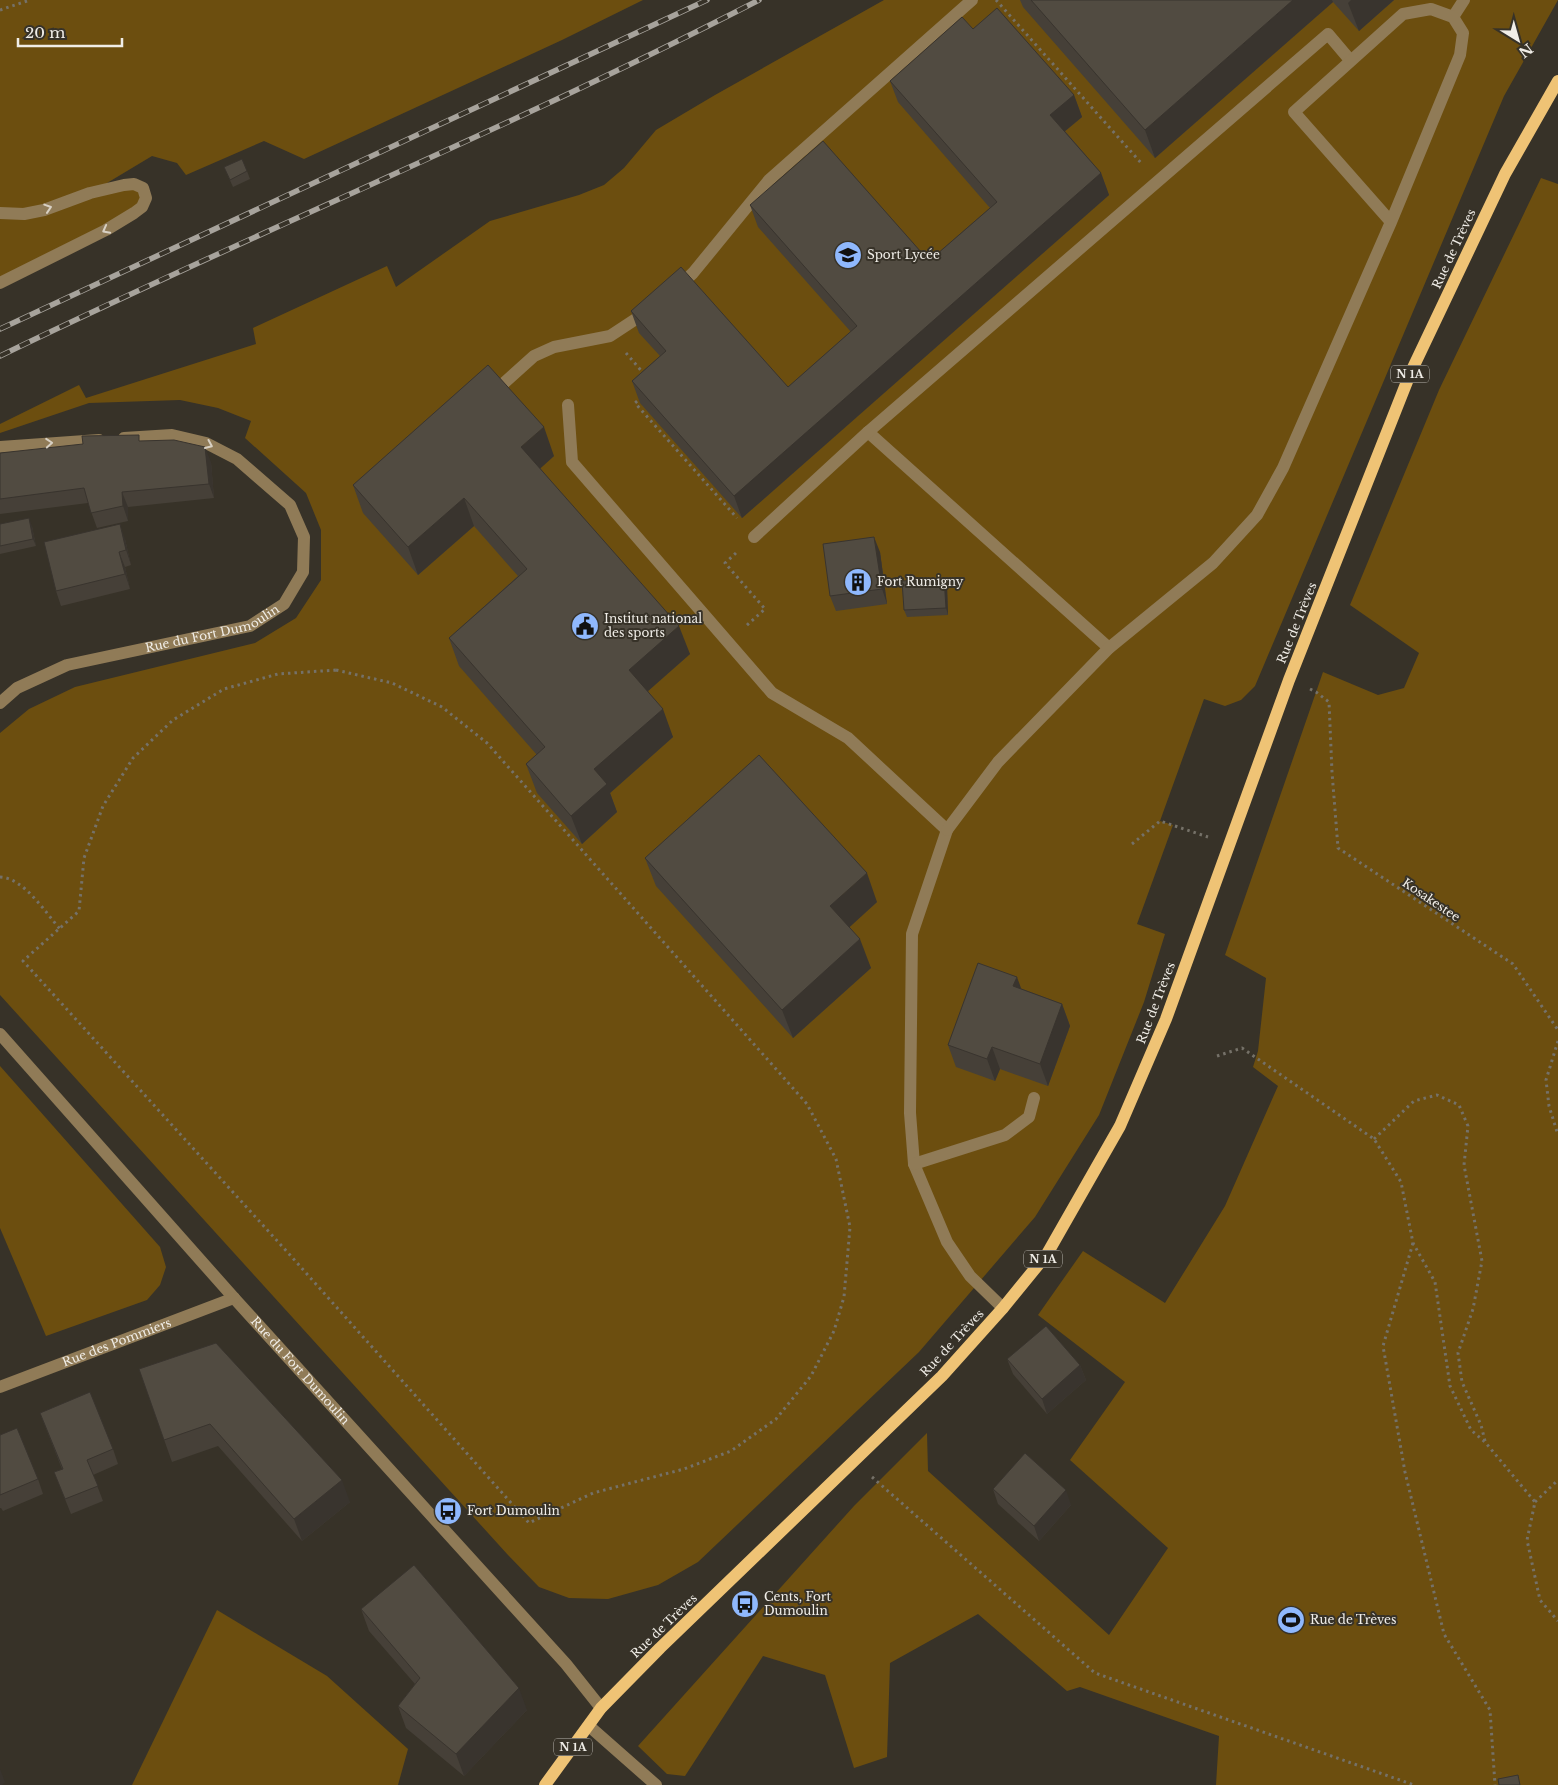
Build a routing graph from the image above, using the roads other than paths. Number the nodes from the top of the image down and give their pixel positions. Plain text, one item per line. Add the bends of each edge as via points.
1 (972, 0) edge
2 (1464, 0) edge
3 (1453, 17) junction
4 (1350, 60) junction
5 (1558, 80) edge
6 (0, 213) edge
7 (1390, 222) junction
8 (0, 282) edge
9 (504, 383) edge
10 (568, 405) dead end
11 (868, 432) junction
12 (0, 447) edge
13 (754, 537) road end
14 (1109, 648) junction
15 (0, 703) edge
16 (947, 830) junction
17 (0, 1034) edge
18 (1034, 1098) dead end
19 (914, 1164) junction
20 (234, 1298) junction
21 (1003, 1308) junction
22 (0, 1387) edge
23 (601, 1708) junction
24 (589, 1726) junction
25 (545, 1785) edge
26 (656, 1785) edge

1 - 9 street via 769,180 693,273 665,299 610,336 554,347 534,356
2 - 3 street
3 - 4 street via 1431,9 1403,14
3 - 7 street via 1463,33 1460,55
4 - 7 street via 1294,112
4 - 11 street via 1328,34
5 - 21 main road, Rue de Trèves / N 1A via 1505,174 1410,374 1289,680 1166,1019 1120,1126 1047,1254
6 -> 8 street via 24,214 44,210 124,185 134,184 143,188 146,198 134,214
7 - 14 street via 1284,468 1257,515 1213,562
10 - 16 street via 572,462 772,693 848,738
11 - 13 street
11 - 14 street
12 -> 15 street, Rue du Fort Dumoulin via 172,435 206,442 237,459 290,505 304,537 303,572 284,604 250,626 67,665 17,688
14 - 16 street via 998,762
16 - 19 street via 912,934 910,1113
17 - 20 street, Rue du Fort Dumoulin
18 - 19 street via 1029,1117 1005,1135
19 - 21 street via 947,1242 970,1276
20 - 22 street, Rue des Pommiers
20 - 23 street, Rue du Fort Dumoulin via 566,1664
21 - 23 main road, Rue de Trèves / N 1A via 942,1376
23 - 24 main road, Rue de Trèves / N 1A
24 - 25 main road, Rue de Trèves / N 1A
24 - 26 street

